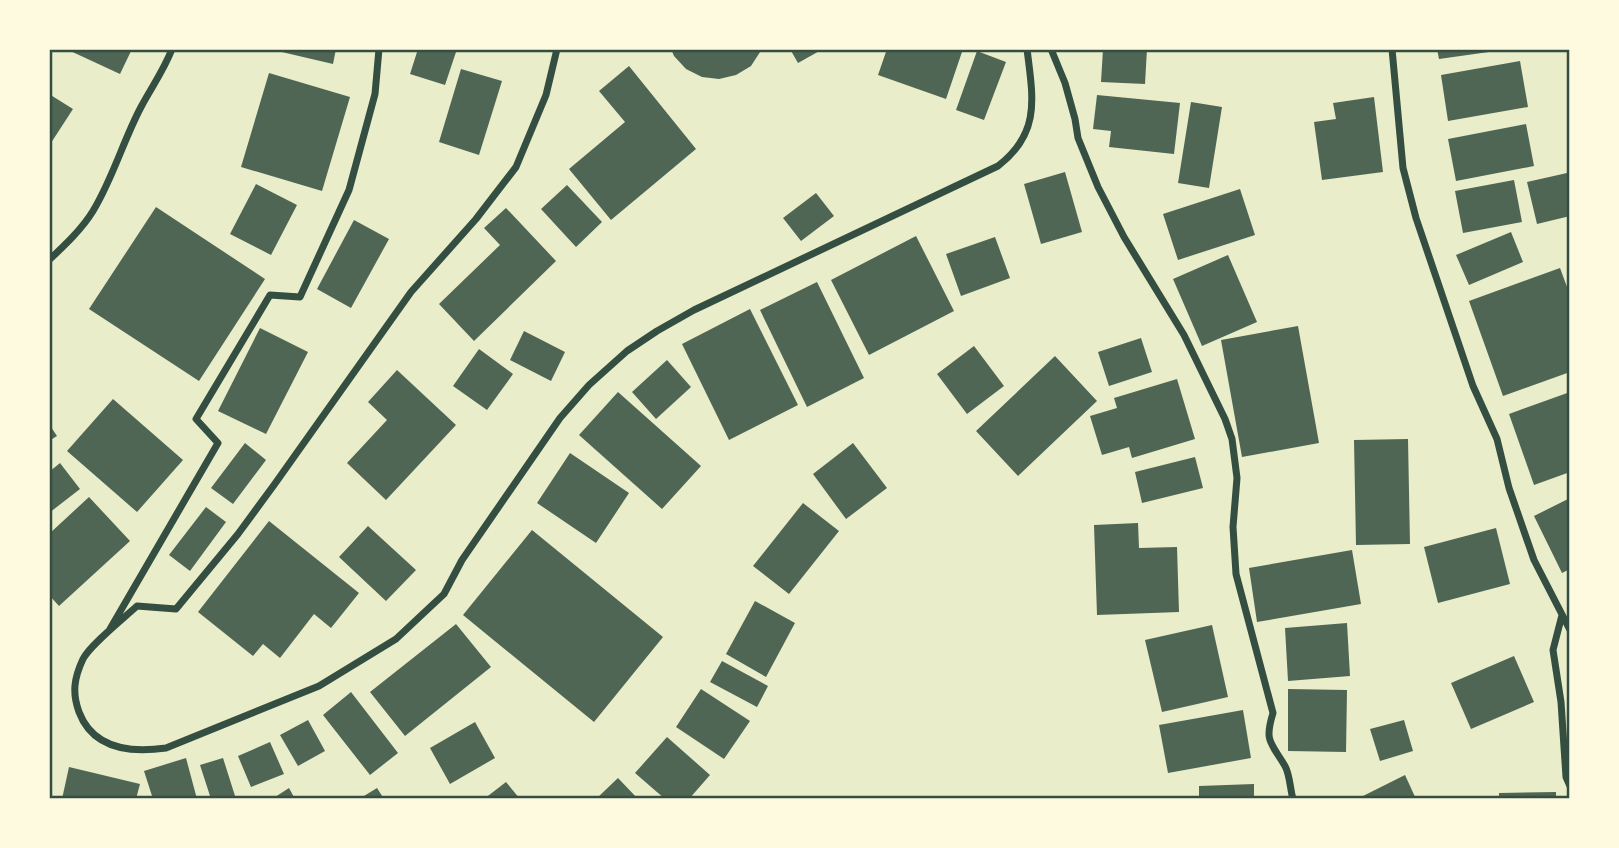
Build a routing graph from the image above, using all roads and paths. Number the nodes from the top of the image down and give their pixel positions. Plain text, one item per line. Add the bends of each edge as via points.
1 (172, 49) edge
2 (379, 49) edge
3 (556, 49) edge
4 (1027, 49) edge
5 (1051, 49) edge
6 (1392, 49) edge
7 (49, 260) edge
8 (1562, 615) junction
9 (1570, 630) edge
10 (106, 636) junction
11 (1570, 786) edge
12 (1293, 799) edge

1 - 7 street via 92,213
2 - 10 street via 375,94 349,190 300,297 270,295 196,419 218,443
3 - 10 street via 546,95 516,167 411,292 238,534 176,609 137,606
4 - 10 street via 1032,117 1013,154 998,166 694,310 628,351 560,418 462,559 444,594 396,639 362,662 319,686 166,748 140,752 98,739 83,722 74,697 84,656
5 - 12 street via 1098,187 1184,335 1232,439 1237,478 1236,574 1273,713 1267,733 1286,768
6 - 8 street via 1403,167 1416,218 1497,439 1534,560
8 - 9 street
8 - 11 street via 1553,650

